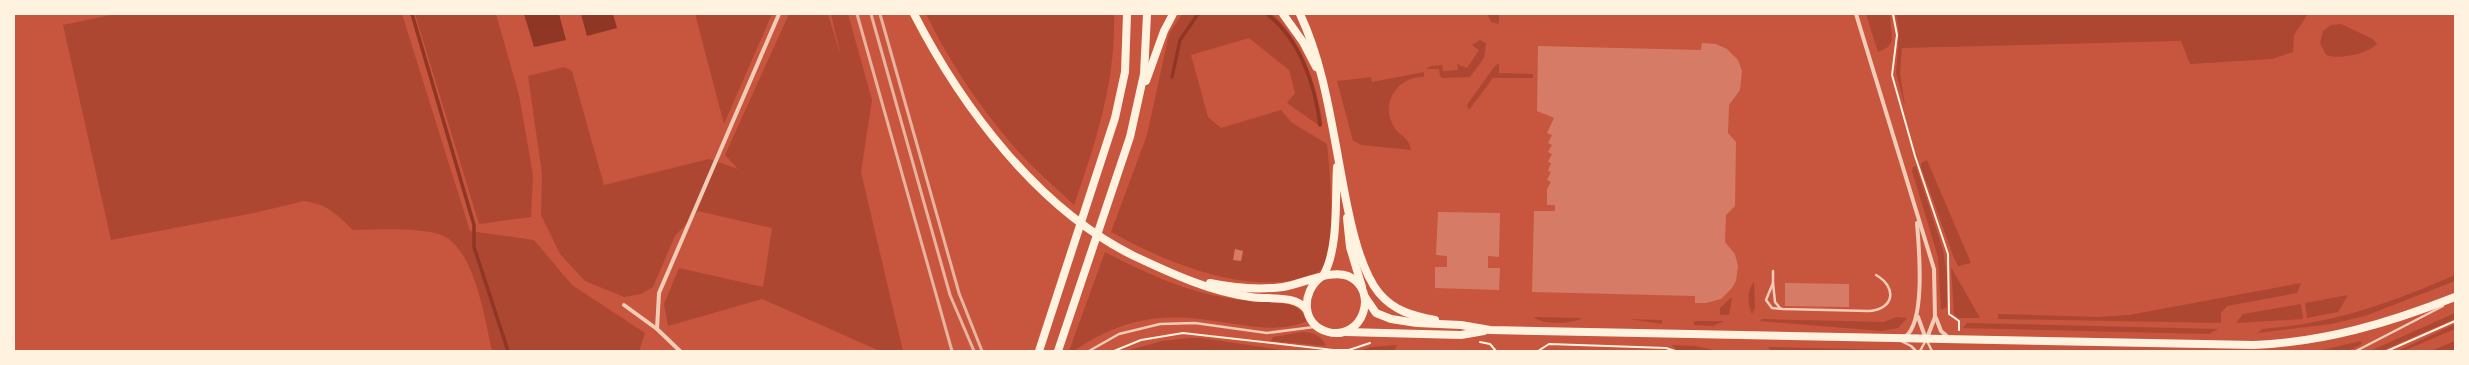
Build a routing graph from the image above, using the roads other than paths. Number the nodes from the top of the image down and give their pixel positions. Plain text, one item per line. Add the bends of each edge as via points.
1 (779, 14) edge
2 (914, 14) edge
3 (1127, 14) edge
4 (1147, 14) edge
5 (1173, 14) edge
6 (1283, 14) edge
7 (1300, 14) edge
8 (1856, 14) edge
9 (1139, 102) junction
10 (1329, 110) junction
11 (1338, 156) junction
12 (1346, 198) junction
13 (1915, 211) junction
14 (1773, 271) dead end
15 (1876, 275) dead end
16 (1185, 277) junction
17 (1322, 277) junction
18 (1773, 283) junction
19 (1365, 296) junction
20 (2455, 298) edge
21 (624, 305) dead end
22 (1780, 309) junction
23 (1307, 310) junction
24 (1918, 313) junction
25 (1936, 314) junction
26 (1461, 325) junction
27 (657, 329) junction
28 (1323, 330) junction
29 (1490, 330) junction
30 (1340, 333) junction
31 (1894, 340) junction
32 (1926, 340) junction
33 (1958, 340) junction
34 (2221, 348) edge
35 (680, 351) edge
36 (1039, 351) edge
37 (1058, 351) edge
38 (1089, 351) edge
39 (1916, 351) edge
40 (1920, 351) edge
41 (1932, 351) edge
42 (2356, 351) edge

1 - 27 street via 659,292
2 - 16 main road via 942,66 967,103 1013,159 1037,183 1066,210 1112,243 1139,258
3 - 36 main road via 1126,55 1121,95 1112,132
4 - 9 main road via 1146,60
5 - 9 main road via 1164,31
6 - 10 main road via 1310,54
7 - 10 main road via 1314,48
8 - 13 street
9 - 37 main road via 1130,137
10 - 11 main road
11 - 12 main road
11 - 17 main road via 1332,248 1329,265
12 - 19 main road via 1350,247
12 - 26 main road via 1372,284 1382,296 1393,306 1409,314
13 - 24 street via 1919,256
13 - 25 street via 1934,269
14 - 18 lane
15 - 22 lane via 1886,281 1890,289 1888,300 1881,309
16 - 17 main road via 1254,289 1282,287
16 - 23 main road via 1233,294 1297,301
17 - 19 main road via 1336,273 1347,276 1356,281
17 - 23 main road via 1308,294
18 - 22 lane via 1775,302
18 - 22 lane via 1766,300 1772,308
19 - 26 main road via 1376,313 1391,319
19 - 30 main road via 1365,309 1359,321 1349,330
20 - 34 main road via 2402,318 2324,338
20 - 42 lane
21 - 27 street
23 - 28 main road via 1311,320
24 - 31 street via 1911,332
24 - 32 street
25 - 32 street via 1934,325
25 - 33 street via 1943,333
26 - 29 main road
27 - 35 street
28 - 30 main road
28 - 38 lane via 1307,327 1267,333 1195,322 1171,323 1129,330
29 - 30 main road via 1461,335
29 - 31 main road
31 - 32 main road
31 - 39 lane via 1909,344
32 - 33 main road
32 - 40 lane
32 - 41 lane
33 - 34 main road

